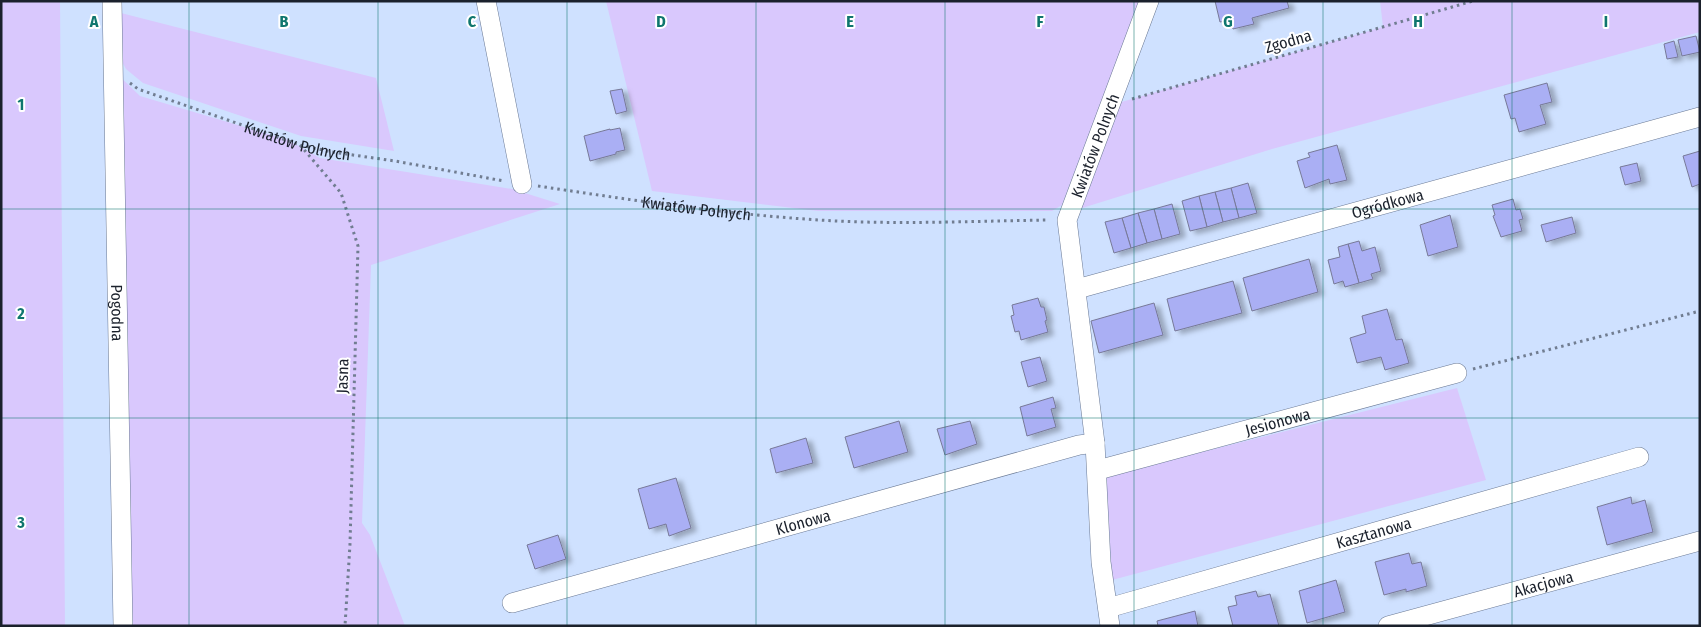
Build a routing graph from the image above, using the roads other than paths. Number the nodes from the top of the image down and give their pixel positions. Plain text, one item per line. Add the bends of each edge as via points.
1 (112, 1) edge
2 (486, 1) edge
3 (1149, 1) edge
4 (1700, 117) edge
5 (522, 184) road end
6 (1077, 289) junction
7 (1457, 374) road end
8 (1095, 442) junction
9 (1639, 457) dead end
10 (1098, 470) junction
11 (1700, 541) edge
12 (512, 603) dead end
13 (1109, 617) edge
14 (124, 626) edge
15 (1388, 626) edge

1 - 14 street, Pogodna
2 - 5 street
3 - 6 street, Kwiatów Polnych via 1067,220
4 - 6 street, Ogródkowa
6 - 8 street
7 - 10 street, Jesionowa
8 - 10 street
8 - 12 street, Klonowa
9 - 13 street, Kasztanowa
10 - 13 street via 1101,562
11 - 15 street, Akacjowa

